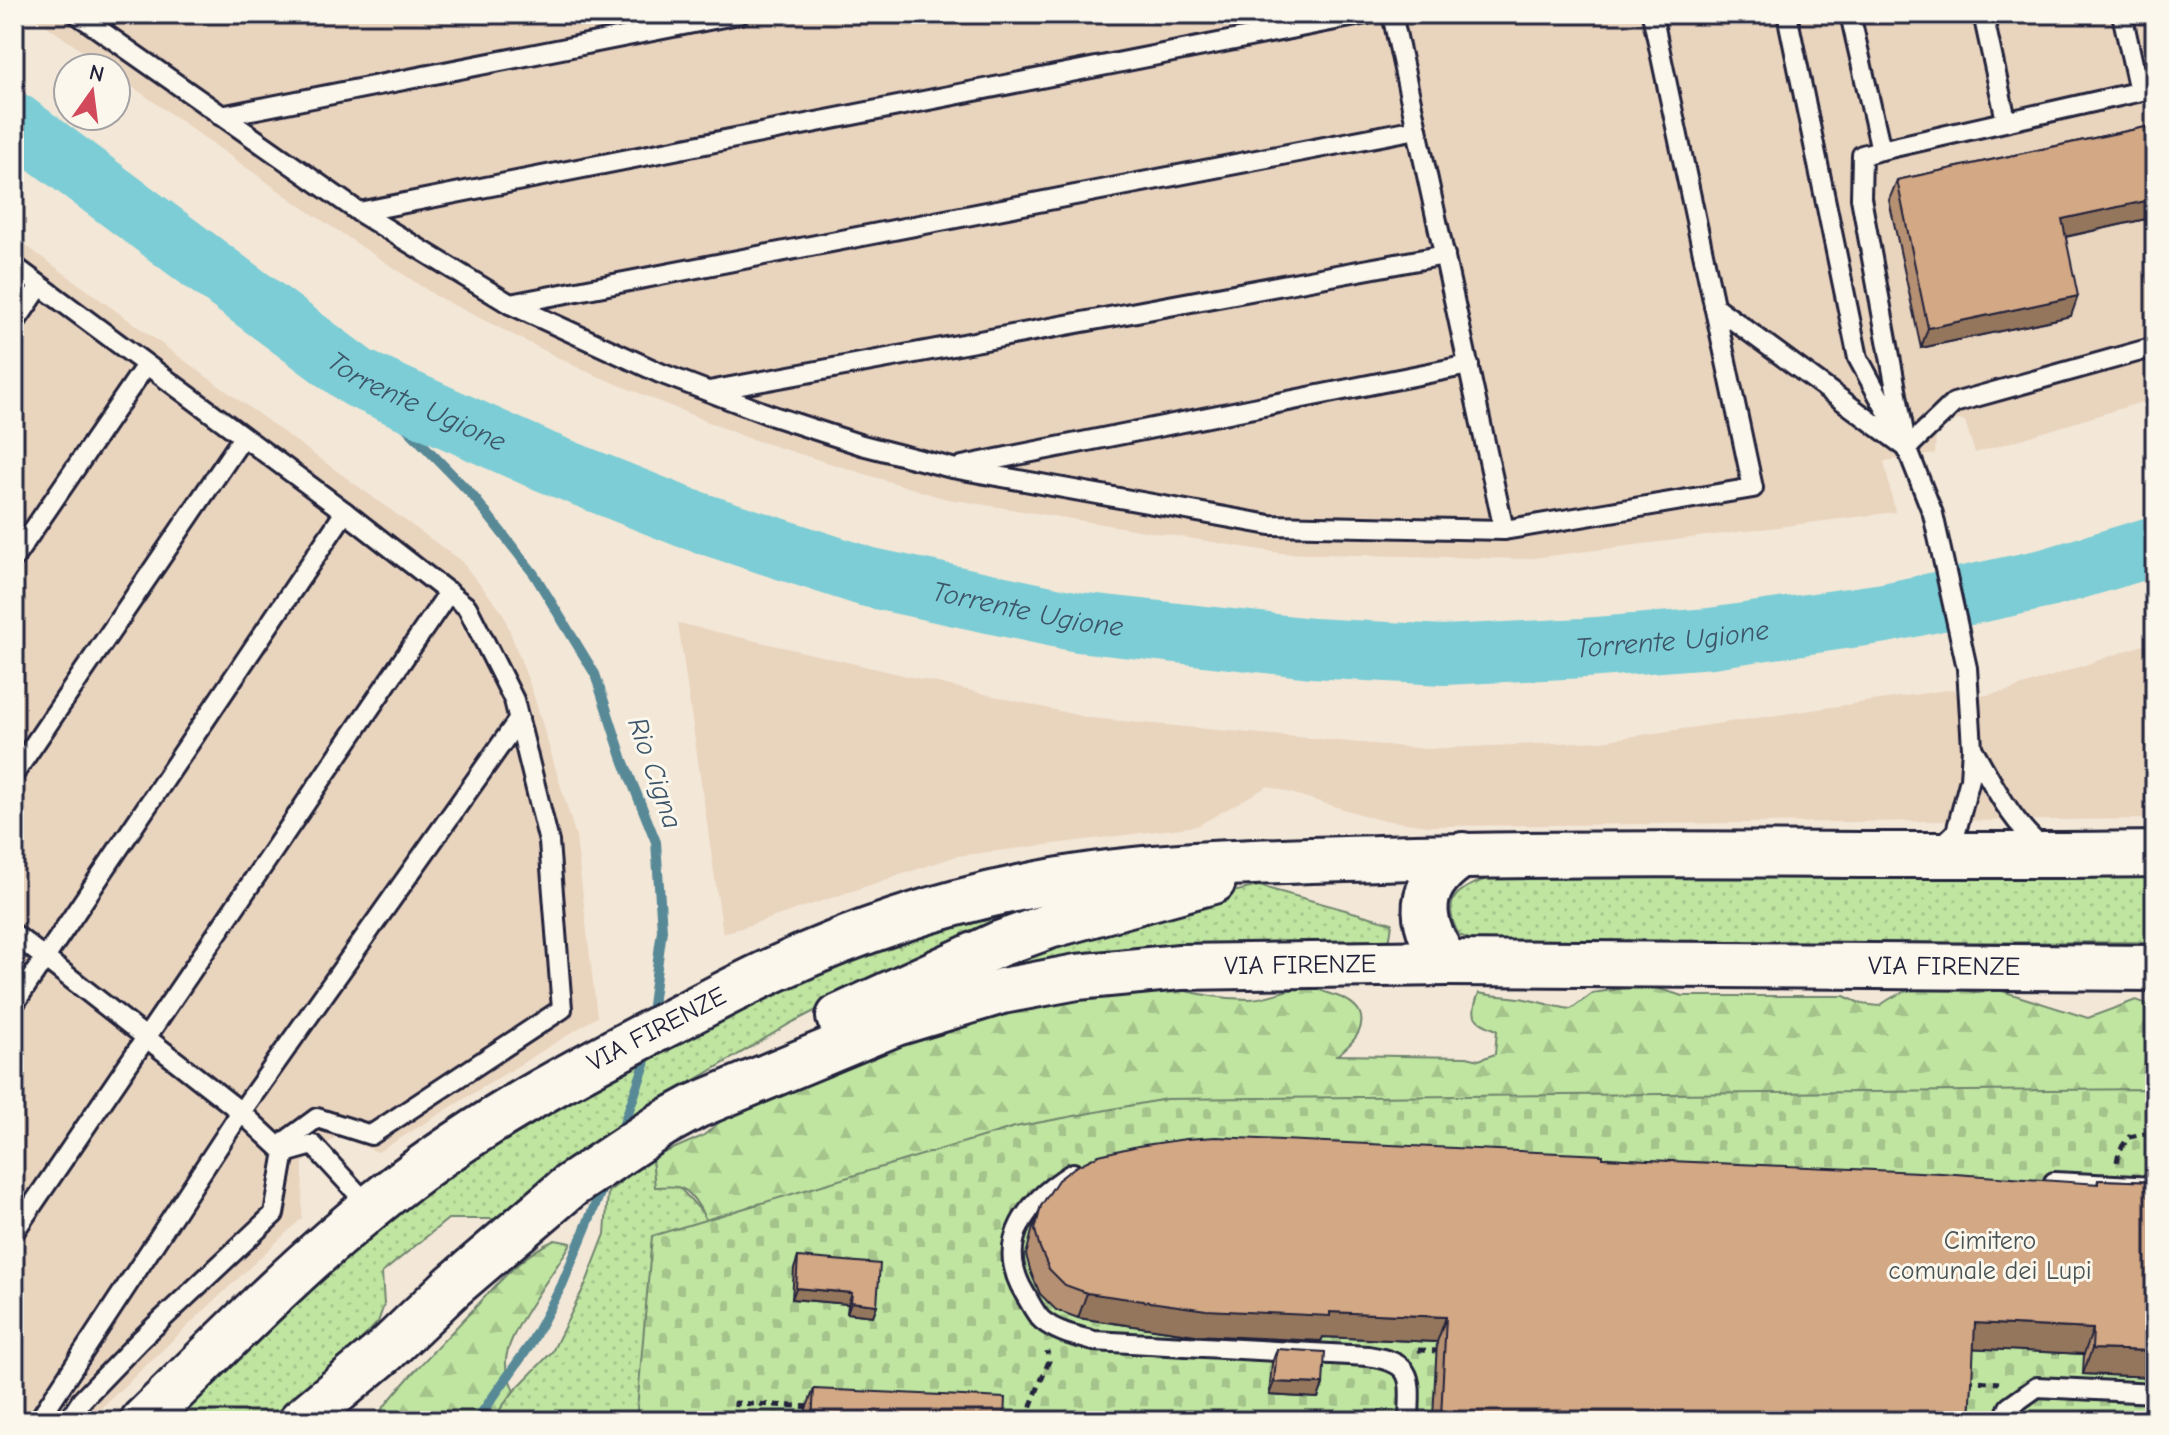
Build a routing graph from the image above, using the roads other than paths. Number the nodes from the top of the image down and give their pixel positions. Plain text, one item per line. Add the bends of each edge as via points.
1 (112, 14) edge
2 (739, 14) edge
3 (1366, 14) edge
4 (1392, 14) edge
5 (1652, 14) edge
6 (1787, 14) edge
7 (1850, 14) edge
8 (1983, 14) edge
9 (2122, 14) edge
10 (80, 17) edge
11 (2147, 89) edge
12 (221, 116) junction
13 (2006, 120) junction
14 (1417, 129) junction
15 (1881, 150) junction
16 (359, 212) junction
17 (1445, 255) junction
18 (14, 266) edge
19 (40, 286) junction
20 (510, 304) junction
21 (1714, 306) junction
22 (14, 324) edge
23 (2155, 347) edge
24 (146, 365) junction
25 (1469, 365) junction
26 (706, 391) junction
27 (243, 437) junction
28 (1907, 448) junction
29 (952, 468) junction
30 (345, 512) junction
31 (1504, 530) junction
32 (14, 558) edge
33 (449, 592) junction
34 (519, 719) junction
35 (1972, 748) junction
36 (14, 774) edge
37 (2155, 854) edge
38 (1463, 855) junction
39 (2054, 856) junction
40 (1930, 857) junction
41 (1277, 862) junction
42 (14, 934) edge
43 (45, 958) junction
44 (1447, 963) junction
45 (2155, 968) edge
46 (14, 1004) edge
47 (147, 1037) junction
48 (241, 1112) junction
49 (680, 1115) junction
50 (285, 1153) junction
51 (1086, 1169) edge
52 (2033, 1181) edge
53 (2155, 1187) edge
54 (370, 1207) junction
55 (14, 1232) edge
56 (385, 1351) junction
57 (2155, 1393) edge
58 (38, 1421) edge
59 (68, 1421) edge
60 (143, 1421) edge
61 (301, 1421) edge
62 (337, 1421) edge
63 (1409, 1421) edge
64 (2003, 1421) edge

1 - 10 lane
2 - 12 lane
3 - 16 lane
4 - 14 lane
5 - 21 lane
6 - 28 lane via 1858,358
7 - 15 lane
8 - 13 lane
9 - 11 lane
10 - 12 lane
11 - 13 lane
12 - 16 lane
13 - 15 lane
14 - 17 lane
14 - 20 lane
15 - 28 lane via 1862,155 1861,198
16 - 20 lane
17 - 25 lane
17 - 26 lane
18 - 19 lane
19 - 22 lane
19 - 24 lane
20 - 26 lane
21 - 28 lane
21 - 31 lane via 1753,488
23 - 28 lane via 1954,403
24 - 27 lane
24 - 32 lane
25 - 29 lane
25 - 31 lane
26 - 29 lane via 862,445
27 - 30 lane
27 - 36 lane
28 - 35 lane via 1933,514 1967,668
29 - 31 lane via 1270,525
30 - 33 lane
30 - 43 lane
33 - 34 lane via 467,607
33 - 47 lane
34 - 48 lane
34 - 50 lane via 549,842 562,1009 371,1135 317,1118 287,1140
35 - 39 lane via 2011,815
35 - 40 lane via 1956,832
37 - 39 main road, VIA FIRENZE
38 - 40 main road, VIA FIRENZE
38 - 41 main road, VIA FIRENZE
38 - 44 main road via 1434,878 1427,896 1430,935
39 - 40 main road, VIA FIRENZE
41 - 49 main road, VIA FIRENZE via 999,944 784,1042
41 - 54 main road, VIA FIRENZE via 1196,863 1063,879 869,931 784,965 547,1086
42 - 43 lane
43 - 46 lane
43 - 47 lane
44 - 45 main road, VIA FIRENZE
44 - 49 main road, VIA FIRENZE via 1180,967 1042,983 896,1023
47 - 48 lane
47 - 55 lane
48 - 50 lane
48 - 58 lane
49 - 56 main road, VIA FIRENZE via 570,1186
50 - 54 lane via 313,1145
50 - 59 lane via 274,1214 140,1340
51 - 63 lane via 1040,1196 1013,1237 1018,1283 1041,1319 1094,1341 1392,1359 1406,1370
52 - 53 lane
54 - 60 main road, VIA FIRENZE
56 - 61 main road, VIA FIRENZE
56 - 62 main road, VIA FIRENZE
57 - 64 lane via 2037,1387 2009,1407

